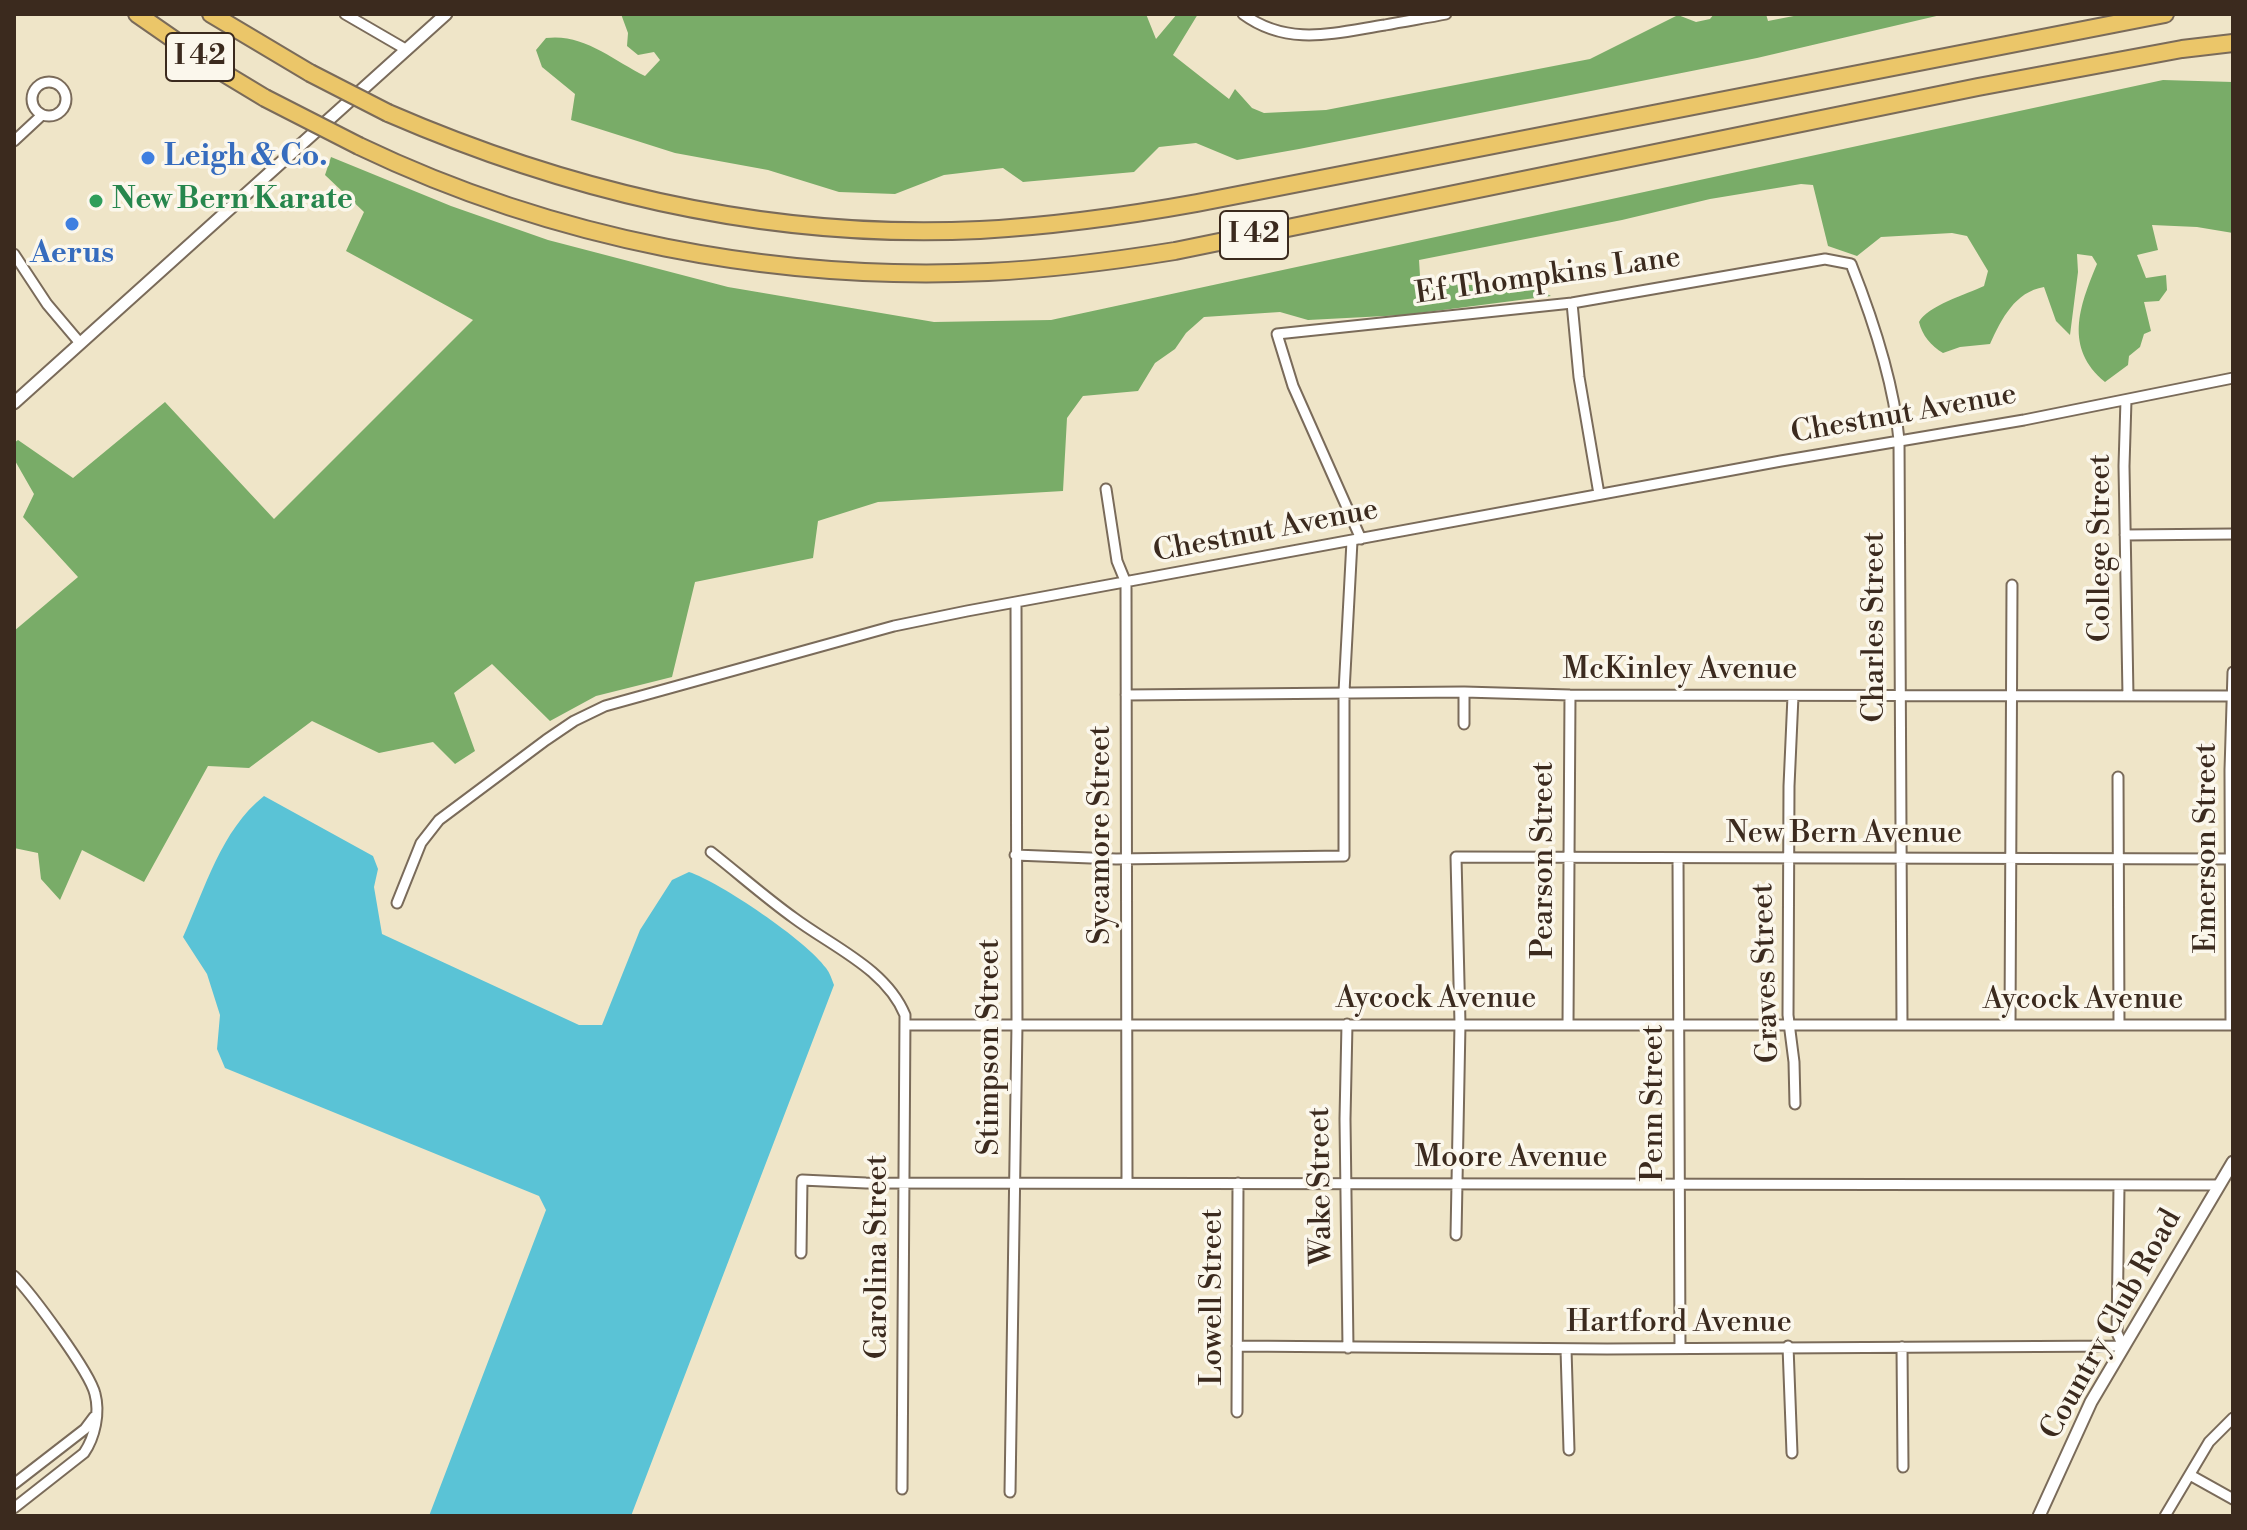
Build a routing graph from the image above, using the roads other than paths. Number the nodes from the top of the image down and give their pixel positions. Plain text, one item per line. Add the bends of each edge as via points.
1 (137, 14) edge
2 (211, 14) edge
3 (345, 14) edge
4 (446, 14) edge
5 (1243, 14) edge
6 (1446, 14) edge
7 (2165, 14) edge
8 (1384, 19) edge
9 (2233, 43) edge
10 (407, 50) junction
11 (2233, 51) edge
12 (2153, 54) junction
13 (42, 115) dead end
14 (14, 141) edge
15 (14, 254) edge
16 (1825, 259) joint
17 (1572, 303) junction
18 (80, 343) junction
19 (2232, 378) edge
20 (2233, 386) edge
21 (2126, 400) junction
22 (14, 403) edge
23 (1899, 440) junction
24 (1106, 489) dead end
25 (1599, 494) junction
26 (2233, 534) edge
27 (2125, 535) junction
28 (1356, 540) junction
29 (1126, 583) junction
30 (2012, 585) dead end
31 (1016, 602) junction
32 (2233, 672) edge
33 (1344, 692) junction
34 (1464, 692) junction
35 (1126, 695) junction
36 (1570, 695) junction
37 (1793, 696) junction
38 (1901, 696) junction
39 (2010, 696) junction
40 (2128, 696) junction
41 (2233, 696) edge
42 (1464, 724) dead end
43 (2118, 777) dead end
44 (711, 852) dead end
45 (1015, 855) junction
46 (1678, 858) junction
47 (1126, 859) junction
48 (1568, 859) junction
49 (1788, 859) junction
50 (2011, 859) junction
51 (2117, 859) junction
52 (2232, 859) edge
53 (1900, 860) junction
54 (397, 903) dead end
55 (1017, 1024) junction
56 (1127, 1024) junction
57 (1347, 1024) junction
58 (1460, 1024) junction
59 (1679, 1024) junction
60 (1902, 1024) junction
61 (905, 1025) junction
62 (1568, 1025) junction
63 (1789, 1025) junction
64 (2010, 1025) junction
65 (2119, 1025) junction
66 (2232, 1025) edge
67 (1795, 1104) dead end
68 (2233, 1162) edge
69 (903, 1182) junction
70 (1346, 1182) junction
71 (1015, 1183) junction
72 (1127, 1183) junction
73 (1238, 1183) junction
74 (1456, 1183) junction
75 (1679, 1183) junction
76 (2219, 1185) junction
77 (2119, 1186) junction
78 (1456, 1235) dead end
79 (801, 1253) dead end
80 (14, 1276) edge
81 (1237, 1346) junction
82 (1788, 1346) junction
83 (2123, 1346) junction
84 (1902, 1347) junction
85 (1348, 1348) junction
86 (1680, 1348) junction
87 (1566, 1349) junction
88 (1237, 1412) dead end
89 (95, 1414) junction
90 (2233, 1418) edge
91 (1569, 1450) dead end
92 (1792, 1453) dead end
93 (1903, 1467) dead end
94 (2190, 1475) junction
95 (14, 1484) edge
96 (902, 1489) dead end
97 (1010, 1492) dead end
98 (2233, 1499) edge
99 (14, 1508) edge
100 (2043, 1515) edge
101 (2165, 1516) edge

1 - 12 highway, I 42, bridge via 265,98 428,177 517,209 674,249 842,271 987,272 1175,251
2 - 7 highway, bridge via 388,113 542,172 702,211 812,226 922,231 1089,221 1197,203
3 - 10 street
4 - 10 street
5 - 8 street via 1270,30 1298,36 1327,36
6 - 8 street
9 - 12 highway, I 42
10 - 18 street
11 - 12 highway
13 - 14 street
15 - 18 street
16 - 17 street, Ef Thompkins Lane
16 - 23 street, Charles Street via 1851,264 1882,357
17 - 25 street
17 - 28 street, Ef Thompkins Lane via 1277,334
18 - 22 street
19 - 20 street
19 - 21 street, Chestnut Avenue
21 - 23 street, Chestnut Avenue
21 - 27 street, College Street
23 - 25 street, Chestnut Avenue
23 - 38 street, Charles Street
24 - 29 street, Sycamore Street via 1117,561
25 - 28 street, Chestnut Avenue
26 - 27 street
27 - 40 street, College Street
28 - 29 street, Chestnut Avenue
28 - 33 street
29 - 31 street, Chestnut Avenue
29 - 35 street, Sycamore Street
30 - 39 street
31 - 45 street, Stimpson Street
31 - 54 street, Chestnut Avenue via 894,626 595,711 546,740 439,820 417,852
32 - 41 street, Emerson Street
33 - 34 street, McKinley Avenue
33 - 35 street, McKinley Avenue
33 - 47 street via 1344,856
34 - 36 street, McKinley Avenue
34 - 42 street
35 - 47 street, Sycamore Street
36 - 37 street, McKinley Avenue
36 - 48 street, Pearson Street
37 - 38 street, McKinley Avenue
37 - 49 street, Graves Street
38 - 39 street, McKinley Avenue
38 - 53 street, Charles Street
39 - 40 street, McKinley Avenue
39 - 50 street
40 - 41 street, McKinley Avenue
41 - 52 street, Emerson Street
43 - 51 street
44 - 61 street via 873,972 898,999
45 - 47 street
45 - 55 street, Stimpson Street
46 - 48 street, New Bern Avenue
46 - 49 street, New Bern Avenue
46 - 59 street, Penn Street
47 - 56 street, Sycamore Street
48 - 58 street, New Bern Avenue via 1456,857
48 - 62 street, Pearson Street
49 - 53 street, New Bern Avenue
49 - 63 street, Graves Street
50 - 51 street, New Bern Avenue
50 - 53 street, New Bern Avenue
50 - 64 street
51 - 52 street, New Bern Avenue
51 - 65 street
52 - 66 street, Emerson Street
53 - 60 street, Charles Street
55 - 56 street, Aycock Avenue
55 - 61 street, Aycock Avenue
55 - 71 street, Stimpson Street
56 - 57 street, Aycock Avenue
56 - 72 street, Sycamore Street
57 - 58 street, Aycock Avenue
57 - 70 street, Wake Street
58 - 62 street, Aycock Avenue
58 - 74 street
59 - 62 street, Aycock Avenue
59 - 63 street, Aycock Avenue
59 - 75 street, Penn Street
60 - 63 street, Aycock Avenue
60 - 64 street, Aycock Avenue
61 - 69 street, Carolina Street
63 - 67 street, Graves Street
64 - 65 street, Aycock Avenue
65 - 66 street, Aycock Avenue
68 - 76 street, Country Club Road
69 - 71 street, Moore Avenue
69 - 79 street, Moore Avenue via 802,1180
69 - 96 street, Carolina Street
70 - 73 street, Moore Avenue
70 - 74 street, Moore Avenue
70 - 85 street, Wake Street
71 - 72 street, Moore Avenue
71 - 97 street, Stimpson Street
72 - 73 street, Moore Avenue
73 - 81 street, Lowell Street
74 - 75 street, Moore Avenue
74 - 78 street
75 - 77 street, Moore Avenue
75 - 86 street, Penn Street
76 - 77 street, Moore Avenue
76 - 83 street, Country Club Road
77 - 83 street via 2117,1333
80 - 89 street via 93,1387
81 - 85 street, Hartford Avenue
81 - 88 street, Lowell Street
82 - 84 street, Hartford Avenue
82 - 86 street, Hartford Avenue
82 - 92 street
83 - 84 street, Hartford Avenue
83 - 100 street, Country Club Road via 2072,1440
84 - 93 street
85 - 87 street, Hartford Avenue
86 - 87 street, Hartford Avenue
87 - 91 street
89 - 95 street via 85,1429
89 - 99 street via 92,1442 84,1453
90 - 94 street via 2209,1442
94 - 98 street
94 - 101 street

